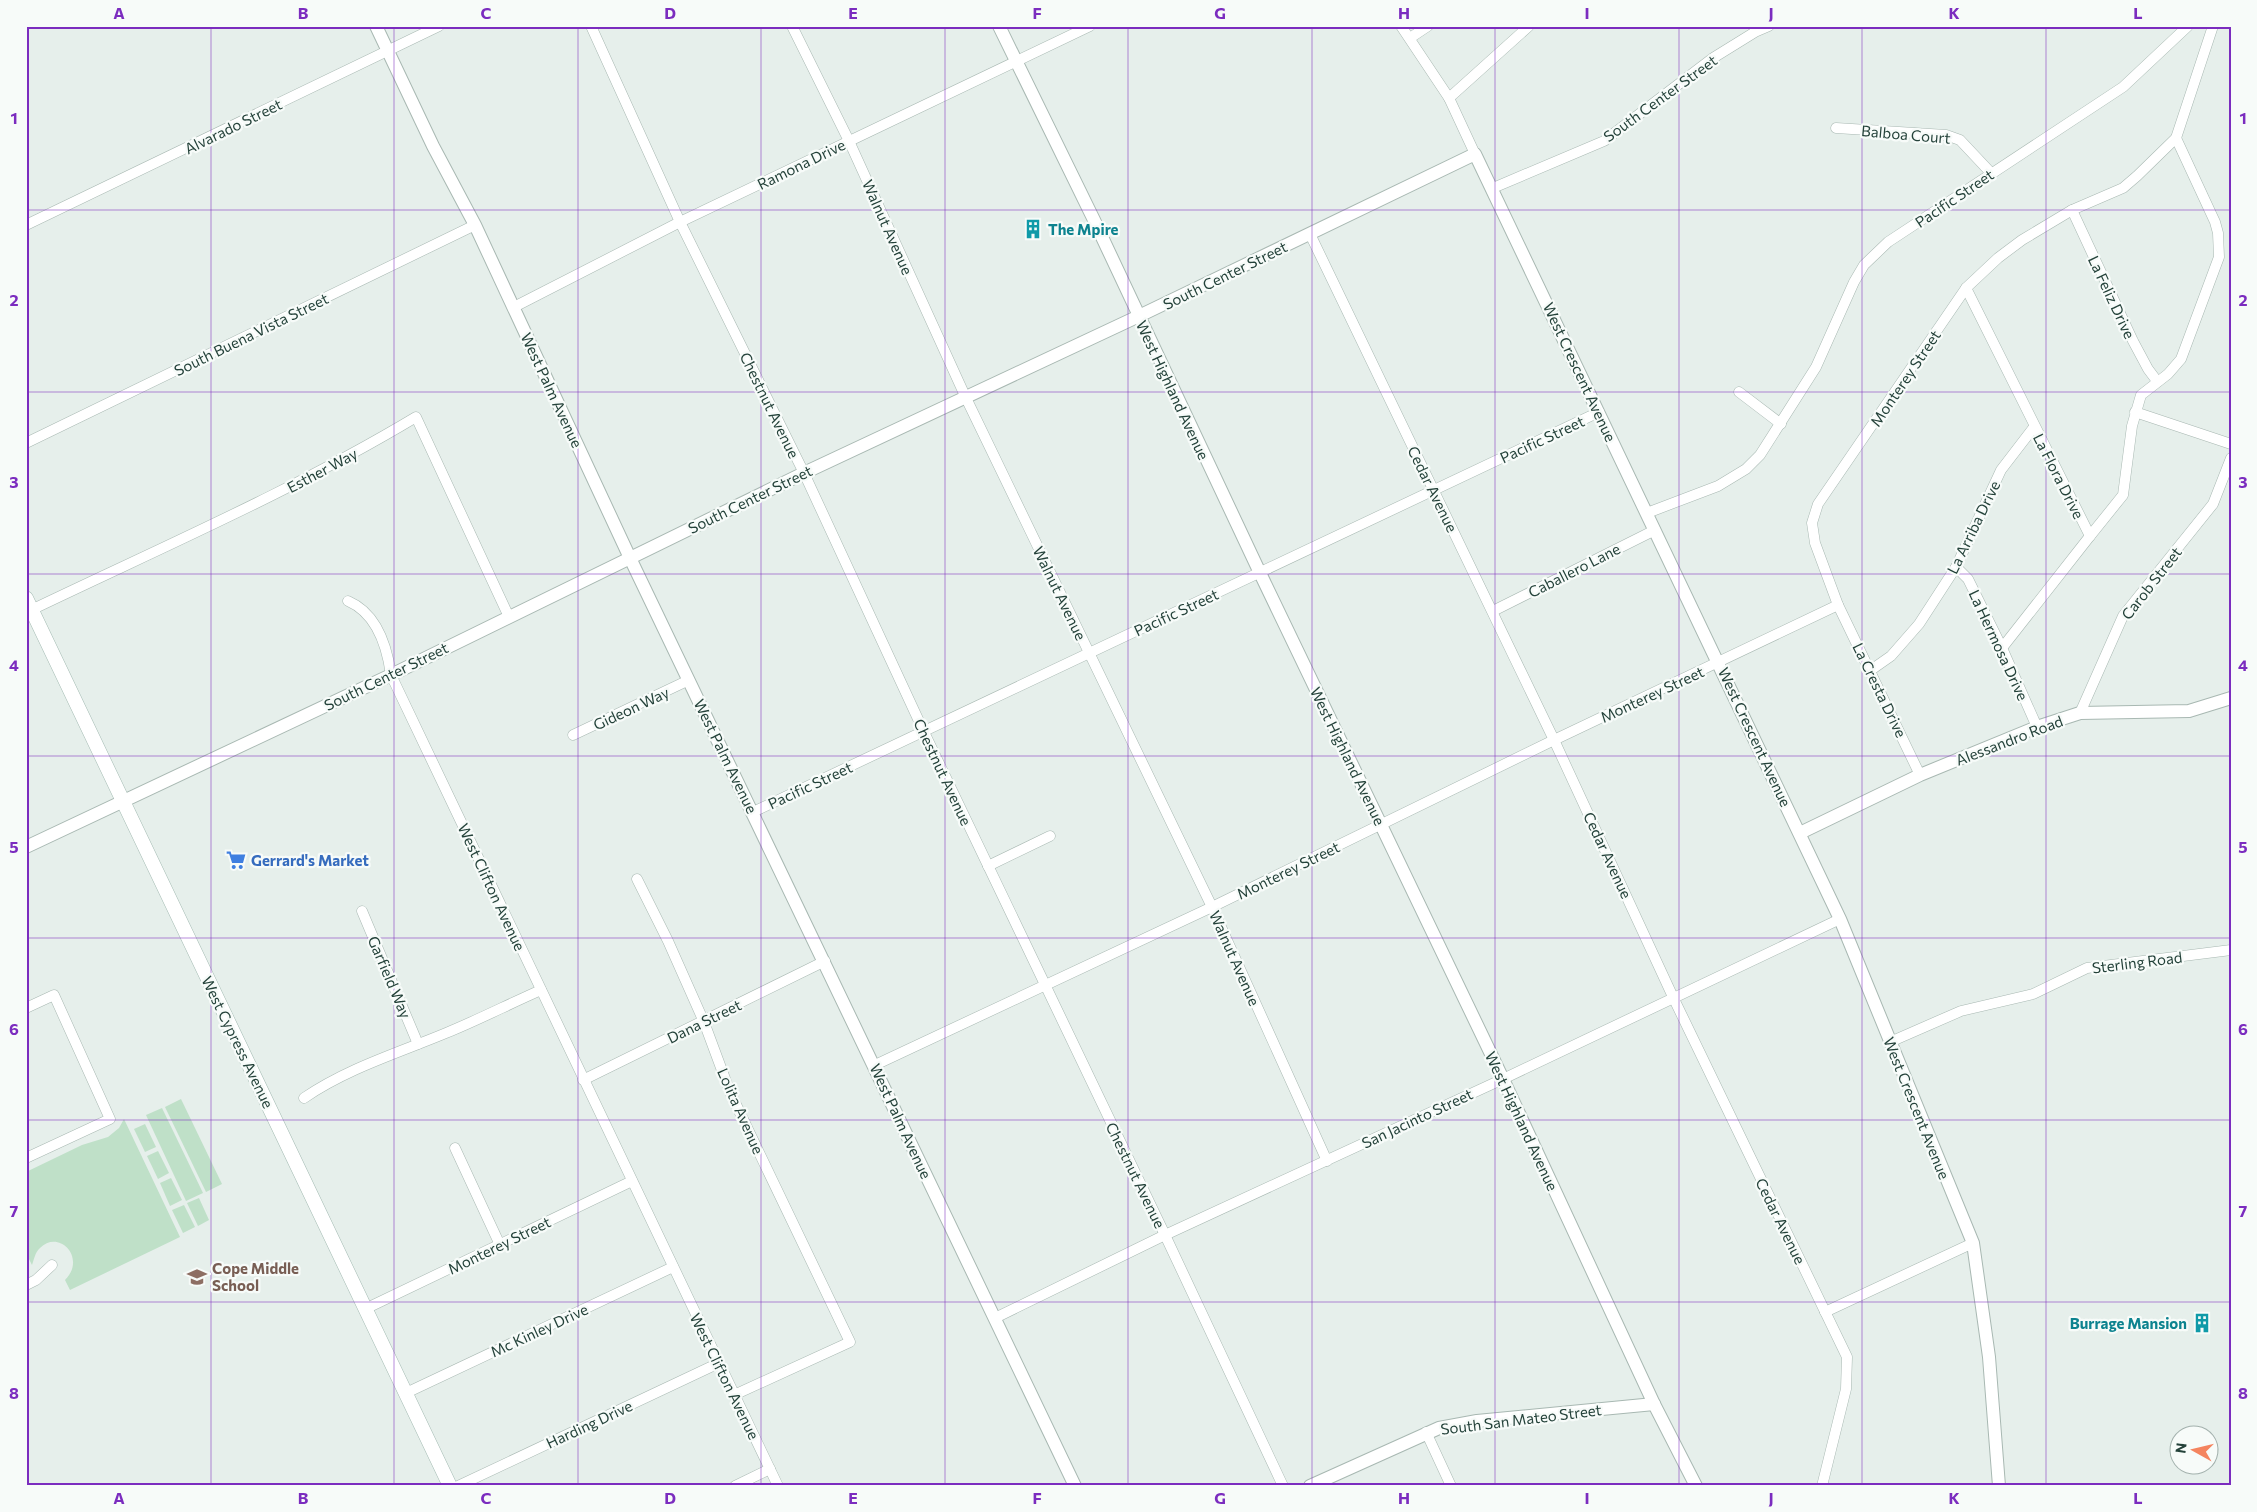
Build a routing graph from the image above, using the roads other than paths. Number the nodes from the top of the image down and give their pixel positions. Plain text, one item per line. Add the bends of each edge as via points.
1 (376, 26) edge
2 (439, 26) edge
3 (591, 26) edge
4 (792, 26) edge
5 (999, 26) edge
6 (1090, 26) edge
7 (1401, 26) edge
8 (1428, 26) edge
9 (1530, 26) edge
10 (1769, 26) edge
11 (2188, 26) edge
12 (2213, 26) edge
13 (1410, 38) junction
14 (388, 50) junction
15 (1015, 62) junction
16 (1449, 98) junction
17 (1836, 128) dead end
18 (2176, 138) junction
19 (848, 141) junction
20 (1475, 154) junction
21 (1991, 173) junction
22 (1493, 188) junction
23 (2072, 210) junction
24 (680, 222) junction
25 (475, 225) junction
26 (26, 226) edge
27 (1310, 234) junction
28 (1966, 288) junction
29 (514, 307) junction
30 (1139, 316) junction
31 (2157, 382) junction
32 (1739, 392) dead end
33 (966, 398) junction
34 (1599, 412) junction
35 (2135, 412) junction
36 (1781, 424) junction
37 (2034, 427) junction
38 (26, 443) edge
39 (2231, 444) edge
40 (2231, 458) edge
41 (804, 473) junction
42 (1434, 490) junction
43 (1648, 513) junction
44 (1656, 530) junction
45 (2090, 536) junction
46 (630, 558) junction
47 (1956, 567) junction
48 (1260, 573) junction
49 (348, 601) dead end
50 (1838, 605) junction
51 (28, 607) edge
52 (1493, 611) junction
53 (509, 617) junction
54 (2002, 648) junction
55 (1089, 653) junction
56 (1719, 662) junction
57 (1871, 670) junction
58 (391, 675) junction
59 (689, 680) junction
60 (2231, 698) edge
61 (2080, 713) junction
62 (2037, 727) junction
63 (924, 732) junction
64 (573, 735) dead end
65 (1554, 740) junction
66 (1920, 775) junction
67 (122, 800) junction
68 (753, 812) junction
69 (1381, 824) junction
70 (1800, 833) junction
71 (1050, 836) dead end
72 (26, 847) edge
73 (988, 866) junction
74 (637, 879) dead end
75 (1212, 907) junction
76 (362, 911) dead end
77 (1840, 919) junction
78 (2231, 950) edge
79 (825, 961) junction
80 (1044, 986) junction
81 (540, 990) junction
82 (1673, 997) junction
83 (26, 1008) edge
84 (704, 1022) junction
85 (1890, 1042) junction
86 (418, 1044) junction
87 (874, 1065) junction
88 (1503, 1079) junction
89 (583, 1080) junction
90 (304, 1098) dead end
91 (455, 1148) dead end
92 (26, 1158) edge
93 (1327, 1161) junction
94 (632, 1181) junction
95 (1165, 1235) junction
96 (1972, 1243) junction
97 (500, 1245) junction
98 (52, 1265) dead end
99 (673, 1267) junction
100 (26, 1285) edge
101 (365, 1309) junction
102 (1825, 1312) junction
103 (995, 1318) junction
104 (719, 1362) junction
105 (406, 1393) junction
106 (734, 1395) junction
107 (1654, 1404) junction
108 (1426, 1432) junction
109 (770, 1468) junction
110 (450, 1486) edge
111 (458, 1486) edge
112 (735, 1486) edge
113 (778, 1486) edge
114 (1075, 1486) edge
115 (1283, 1486) edge
116 (1310, 1486) edge
117 (1451, 1486) edge
118 (1696, 1486) edge
119 (1822, 1486) edge
120 (1999, 1486) edge

1 - 14 street, West Palm Avenue
2 - 14 street, Alvarado Street
3 - 24 street, Chestnut Avenue
4 - 19 street, Walnut Avenue
5 - 15 street, West Highland Avenue
6 - 15 street, Ramona Drive
7 - 13 street, West Crescent Avenue
8 - 13 street
9 - 16 street
10 - 22 street, South Center Street via 1713,58 1604,141
11 - 21 street, Pacific Street via 2123,87
12 - 18 street, Monterey Street
13 - 16 street, West Crescent Avenue
14 - 25 street, West Palm Avenue
14 - 26 street, Alvarado Street
15 - 19 street, Ramona Drive
15 - 30 street, West Highland Avenue
16 - 20 street, West Crescent Avenue
17 - 21 street, Balboa Court via 1946,135 1960,140
18 - 23 street, Monterey Street via 2123,188
18 - 31 street via 2215,222 2219,257 2182,359
19 - 24 street, Ramona Drive
19 - 33 street, Walnut Avenue
20 - 22 street, West Crescent Avenue
20 - 27 street, South Center Street
21 - 36 street, Pacific Street via 1888,242 1864,265 1844,301 1816,368
22 - 34 street, West Crescent Avenue
23 - 28 street, Monterey Street via 2009,250
23 - 31 street, La Feliz Drive via 2133,341
24 - 29 street, Ramona Drive
24 - 41 street, Chestnut Avenue
25 - 29 street, West Palm Avenue
25 - 38 street, South Buena Vista Street
27 - 30 street, South Center Street
27 - 42 street, Cedar Avenue
28 - 37 street, La Flora Drive
28 - 50 street, Monterey Street via 1818,504 1812,523 1815,543
29 - 46 street, West Palm Avenue
30 - 33 street, South Center Street
30 - 48 street, West Highland Avenue
31 - 35 street via 2141,396
32 - 36 street
33 - 41 street, South Center Street
33 - 55 street, Walnut Avenue
34 - 42 street, Pacific Street
34 - 43 street, West Crescent Avenue
35 - 39 street
35 - 45 street via 2123,494
36 - 43 street, Pacific Street via 1746,469 1718,486
37 - 45 street, La Flora Drive
37 - 47 street, La Arriba Drive via 2001,470
40 - 61 street, Carob Street via 2213,504 2122,616
41 - 46 street, South Center Street
41 - 63 street, Chestnut Avenue
42 - 48 street, Pacific Street
42 - 52 street, Cedar Avenue
43 - 44 street, West Crescent Avenue
44 - 52 street, Caballero Lane
44 - 56 street, West Crescent Avenue
45 - 54 street, La Flora Drive
46 - 53 street, South Center Street
46 - 59 street, West Palm Avenue
47 - 54 street, La Hermosa Drive via 1968,579
47 - 57 street, La Arriba Drive via 1918,626 1891,656
48 - 55 street, Pacific Street
48 - 69 street, West Highland Avenue
49 - 58 street, West Clifton Avenue via 359,606 377,629
50 - 56 street, Monterey Street
50 - 57 street, La Cresta Drive
51 - 53 street, Esther Way via 293,485 416,417
51 - 67 main road, West Cypress Avenue
52 - 65 street, Cedar Avenue
53 - 58 street, South Center Street
54 - 62 street, La Hermosa Drive
55 - 63 street, Pacific Street
55 - 75 street, Walnut Avenue
56 - 65 street, Monterey Street
56 - 70 street, West Crescent Avenue
57 - 66 street, La Cresta Drive
58 - 67 street, South Center Street
58 - 81 street, West Clifton Avenue
59 - 64 street, Gideon Way
59 - 68 street, West Palm Avenue
60 - 61 street, Alessandro Road via 2189,711
61 - 62 street, Alessandro Road
62 - 66 street, Alessandro Road
63 - 68 street, Pacific Street
63 - 73 street, Chestnut Avenue
65 - 69 street, Monterey Street
65 - 82 street, Cedar Avenue
66 - 70 street, Alessandro Road
67 - 72 street, South Center Street
67 - 101 main road, West Cypress Avenue
68 - 79 street, West Palm Avenue
69 - 75 street, Monterey Street
69 - 88 street, West Highland Avenue
70 - 77 street, West Crescent Avenue
71 - 73 street
73 - 80 street, Chestnut Avenue
74 - 84 street, Lolita Avenue
75 - 80 street, Monterey Street
75 - 93 street, Walnut Avenue
76 - 86 street, Garfield Way
77 - 82 street, San Jacinto Street
77 - 85 street, West Crescent Avenue
78 - 85 street, Sterling Road via 2086,968 2033,994 1961,1011
79 - 84 street, Dana Street
79 - 87 street, West Palm Avenue
80 - 87 street, Monterey Street
80 - 95 street, Chestnut Avenue
81 - 86 street
81 - 89 street, West Clifton Avenue
82 - 88 street, San Jacinto Street
82 - 102 street, Cedar Avenue
83 - 92 street via 54,995 110,1119
84 - 89 street, Dana Street
84 - 106 street, Lolita Avenue via 730,1092 850,1342
85 - 96 street, West Crescent Avenue
86 - 90 street via 327,1082
87 - 103 street, West Palm Avenue
88 - 93 street, San Jacinto Street
88 - 107 street, West Highland Avenue
89 - 94 street, West Clifton Avenue
91 - 97 street
93 - 95 street, San Jacinto Street
94 - 97 street, Monterey Street
94 - 99 street, West Clifton Avenue
95 - 103 street, San Jacinto Street
95 - 115 street, Chestnut Avenue
96 - 102 street
96 - 120 street, West Crescent Avenue via 1989,1357
97 - 101 street, Monterey Street
98 - 100 street
99 - 104 street, West Clifton Avenue
99 - 105 street, Mc Kinley Drive
101 - 105 main road, West Cypress Avenue
102 - 119 street, Cedar Avenue via 1847,1357 1847,1374
103 - 114 street, West Palm Avenue
104 - 106 street, West Clifton Avenue
104 - 111 street, Harding Drive
105 - 110 main road, West Cypress Avenue
106 - 109 street, West Clifton Avenue
107 - 108 street, South San Mateo Street via 1477,1421
107 - 118 street, West Highland Avenue
108 - 116 street, South San Mateo Street
108 - 117 street
109 - 112 street
109 - 113 street, West Clifton Avenue

